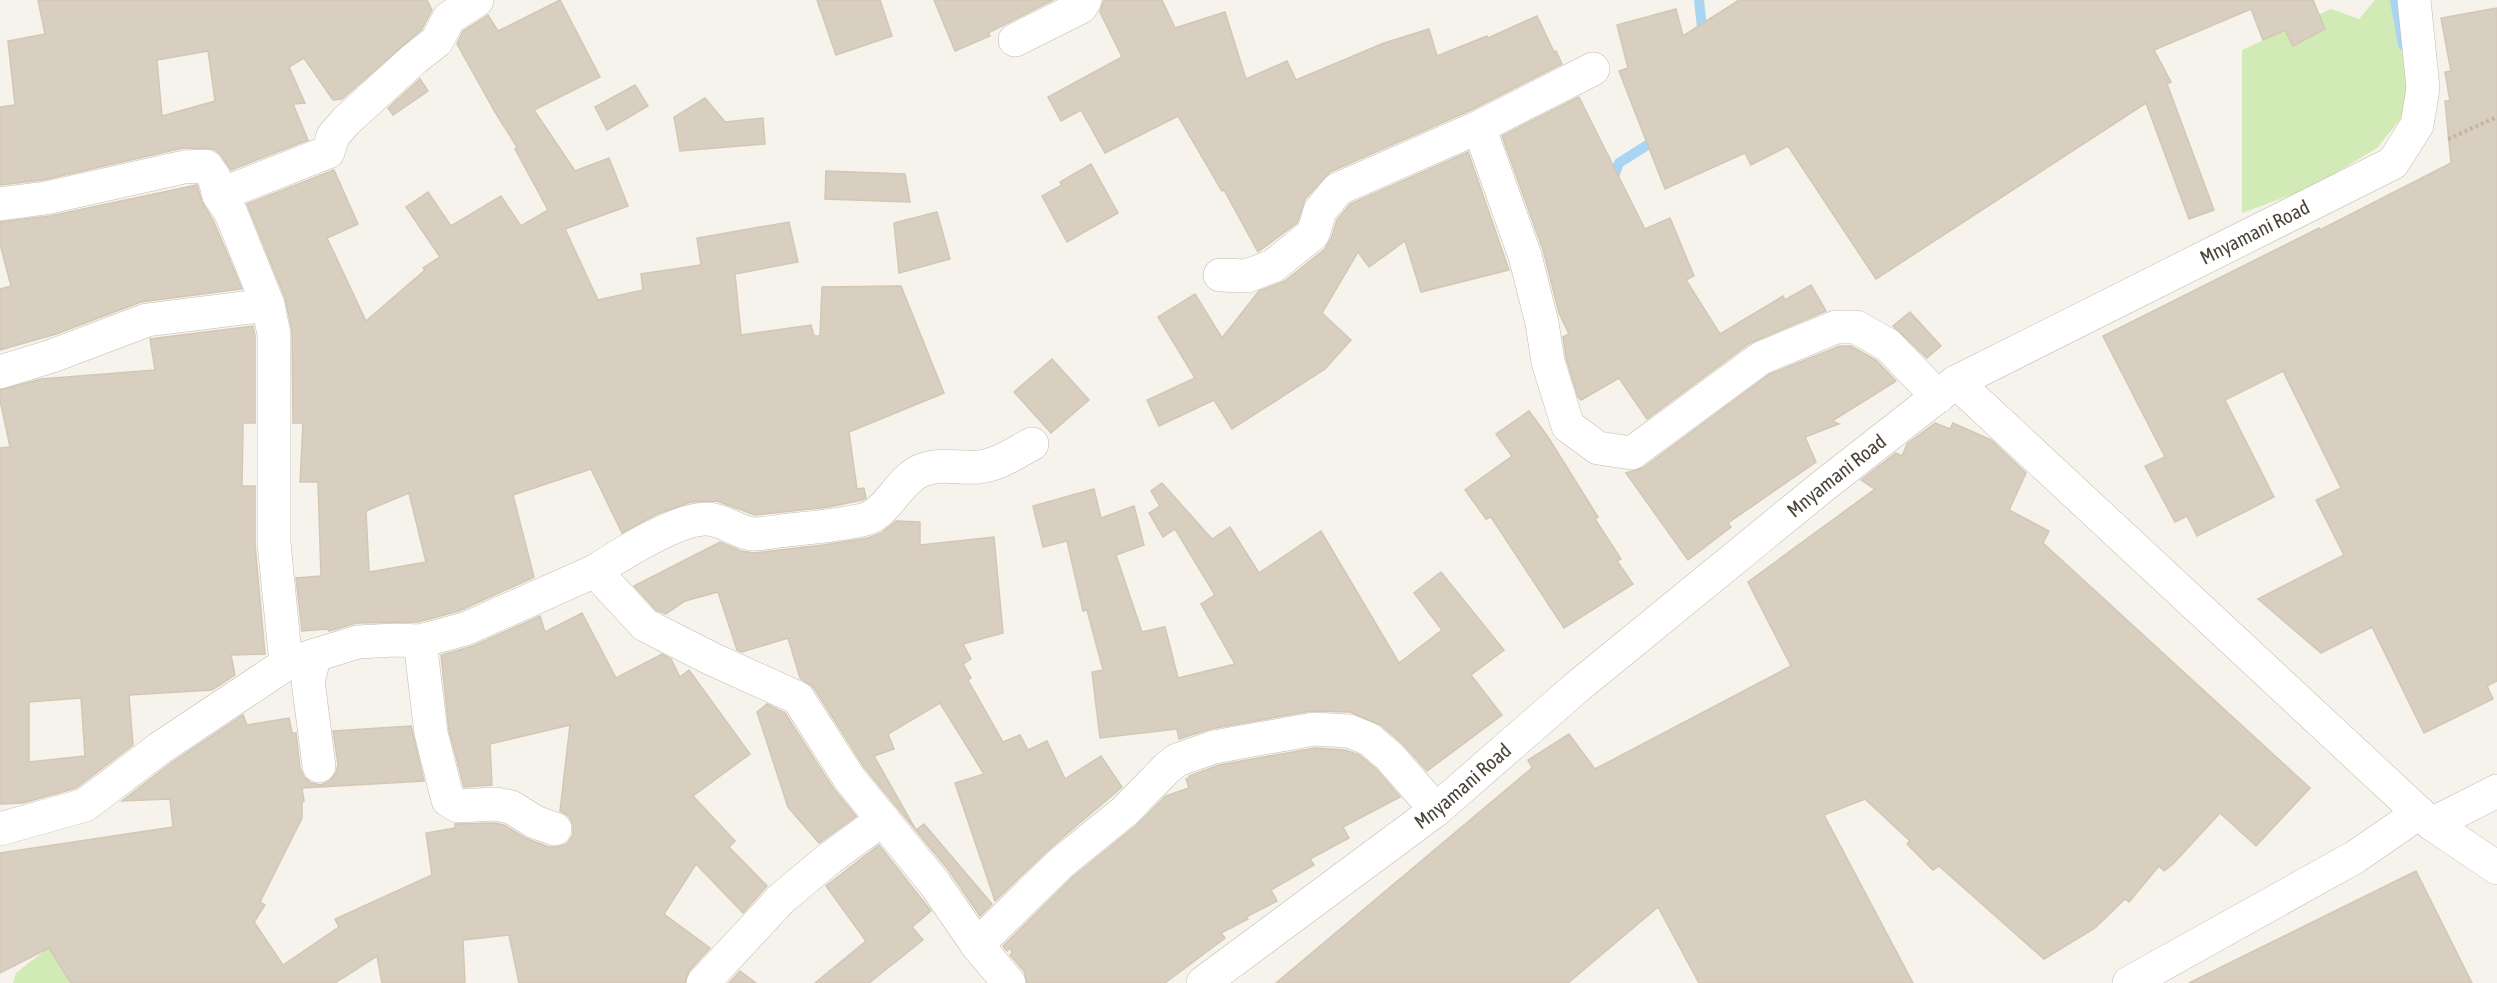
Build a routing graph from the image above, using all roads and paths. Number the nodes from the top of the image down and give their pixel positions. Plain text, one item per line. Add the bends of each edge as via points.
1 (477, 0) edge
2 (1085, 0) edge
3 (2414, 0) edge
4 (1016, 40) dead end
5 (1593, 69) dead end
6 (1479, 127) junction
7 (219, 195) junction
8 (0, 204) edge
9 (1220, 275) dead end
10 (268, 305) junction
11 (0, 372) edge
12 (1947, 389) junction
13 (1032, 444) dead end
14 (596, 571) junction
15 (420, 641) junction
16 (301, 660) junction
17 (319, 766) dead end
18 (2497, 791) edge
19 (1436, 810) junction
20 (883, 819) junction
21 (2426, 819) junction
22 (0, 829) edge
23 (555, 829) dead end
24 (2497, 868) edge
25 (977, 945) junction
26 (703, 983) edge
27 (1009, 983) edge
28 (1203, 983) edge
29 (2129, 983) edge

1 - 7 street via 448,18 437,41 346,121 333,136 328,152
2 - 4 street via 1081,8
3 - 12 street, Mnyamani Road via 2423,88 2417,126 2393,163
5 - 6 street
6 - 9 street via 1338,189 1320,211 1312,234 1273,266 1247,276
6 - 12 street via 1525,256 1548,362 1568,426 1598,448 1632,453 1761,358 1836,327 1856,327 1888,345
7 - 8 street via 206,166 184,167 46,198
7 - 10 street via 231,213
10 - 11 street via 147,320
10 - 16 street via 274,334 274,543
12 - 19 street, Mnyamani Road via 1577,687
12 - 21 street
13 - 14 street via 981,467 943,465 919,471 865,519 752,534 720,520 704,519 674,526
14 - 15 street via 485,622
14 - 20 street via 645,626 798,698 849,778
15 - 16 street via 358,642
15 - 23 street via 431,733 448,800 458,806 511,807
16 - 17 street via 308,681
16 - 22 street via 160,748 85,805
18 - 21 street
19 - 25 street via 1389,756 1369,739 1349,731 1314,729 1214,747 1177,760 1167,768
19 - 28 street, Mnyamani Road
20 - 25 street
20 - 26 street via 782,898
21 - 24 street
21 - 29 street
25 - 27 street

